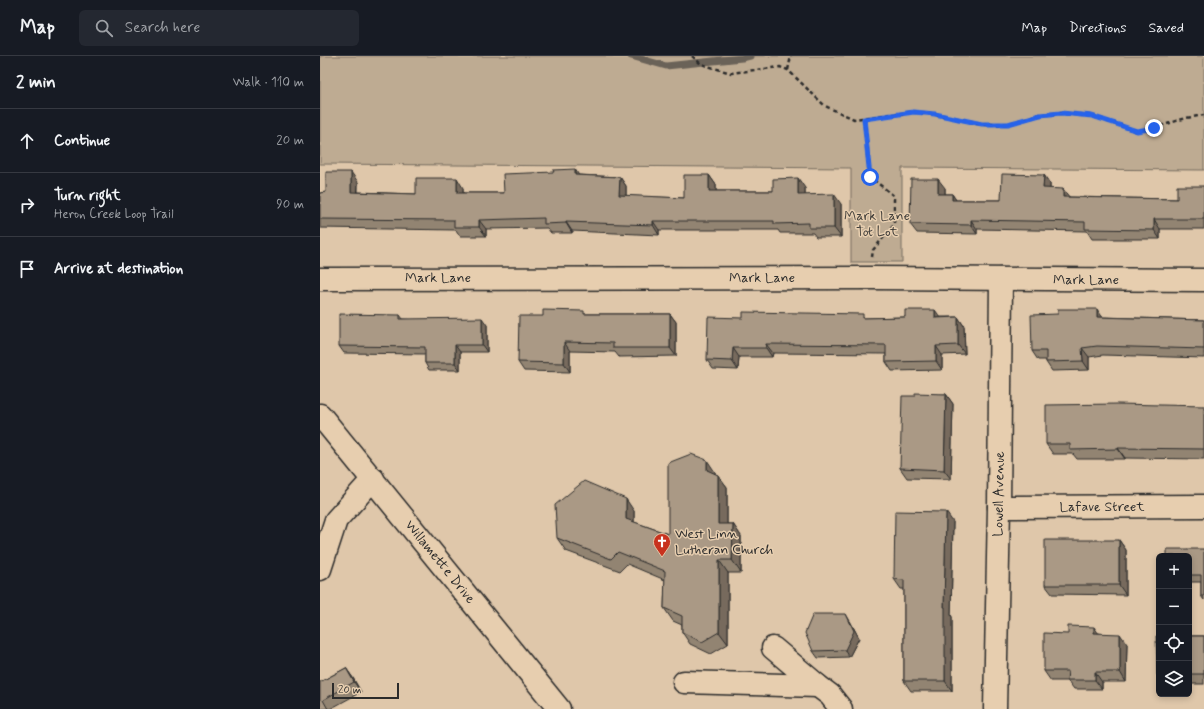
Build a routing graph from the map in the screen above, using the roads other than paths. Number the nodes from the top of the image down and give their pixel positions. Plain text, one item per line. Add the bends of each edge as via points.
1 (320, 278) edge
2 (1000, 279) junction
3 (1204, 280) edge
4 (320, 415) edge
5 (373, 479) junction
6 (1204, 506) edge
7 (999, 507) junction
8 (320, 569) edge
9 (773, 648) dead end
10 (684, 682) dead end
11 (818, 686) junction
12 (559, 709) edge
13 (841, 709) edge
14 (996, 709) edge

1 - 2 street, Mark Lane
2 - 3 street, Mark Lane
2 - 7 street, Lowell Avenue
4 - 5 street, Willamette Drive
5 - 8 street via 336,520
5 - 12 street, Willamette Drive
6 - 7 street, Lafave Street
7 - 14 street, Lowell Avenue
9 - 11 street
10 - 11 street
11 - 13 street via 830,695

